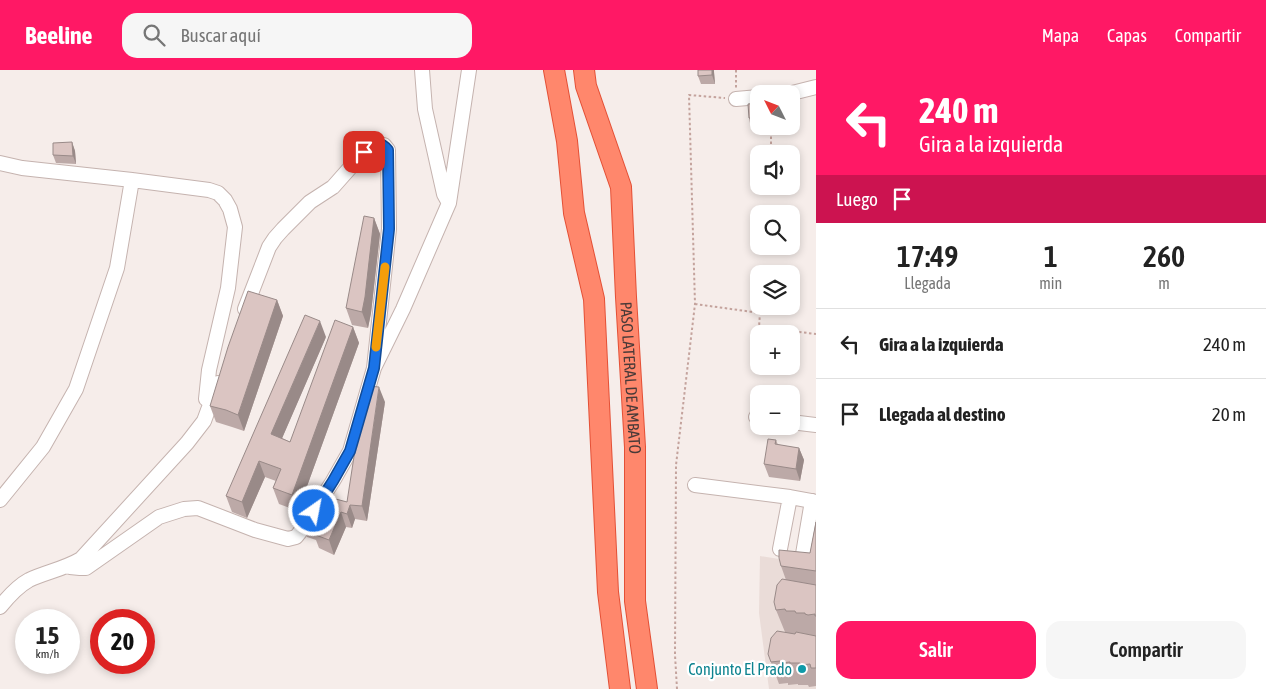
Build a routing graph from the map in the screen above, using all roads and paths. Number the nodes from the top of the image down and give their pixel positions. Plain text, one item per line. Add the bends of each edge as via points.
1 (422, 70) edge
2 (469, 70) edge
3 (554, 70) edge
4 (584, 70) edge
5 (736, 70) edge
6 (816, 87) edge
7 (800, 91) edge
8 (750, 98) edge
9 (736, 99) junction
10 (0, 163) edge
11 (132, 180) junction
12 (449, 203) junction
13 (695, 304) junction
14 (241, 319) edge
15 (816, 334) edge
16 (224, 366) edge
17 (374, 368) junction
18 (204, 421) junction
19 (800, 423) edge
20 (816, 425) edge
21 (695, 485) dead end
22 (790, 497) junction
23 (0, 500) edge
24 (814, 501) edge
25 (780, 549) edge
26 (803, 554) edge
27 (68, 566) junction
28 (0, 607) edge
29 (620, 689) edge
30 (647, 689) edge
31 (677, 689) edge

1 - 12 street via 425,109 444,194
2 - 12 street
3 - 29 highway, PASO LATERAL DE AMBATO via 567,141 574,213 594,299 608,592
4 - 30 highway, PASO LATERAL DE AMBATO via 586,86 621,187 635,447 635,601
5 - 9 path
6 - 7 street
8 - 9 street
9 - 13 path via 689,95
10 - 11 street
11 - 18 street via 209,190 218,193 230,209 235,227 228,288 209,370
11 - 23 street via 117,268 76,388 42,447
12 - 17 street via 404,309
13 - 15 path via 760,313 758,327
13 - 31 path via 676,465
14 - 17 street via 275,238 310,202 333,187 372,145 384,145 388,150 389,229
16 - 18 street
17 - 27 street via 350,451 296,537 288,539 263,532 198,508 184,509 159,517 86,568
18 - 27 street via 81,559
19 - 20 street
21 - 22 street
22 - 24 street
22 - 25 street
24 - 26 street
27 - 28 street via 28,581

